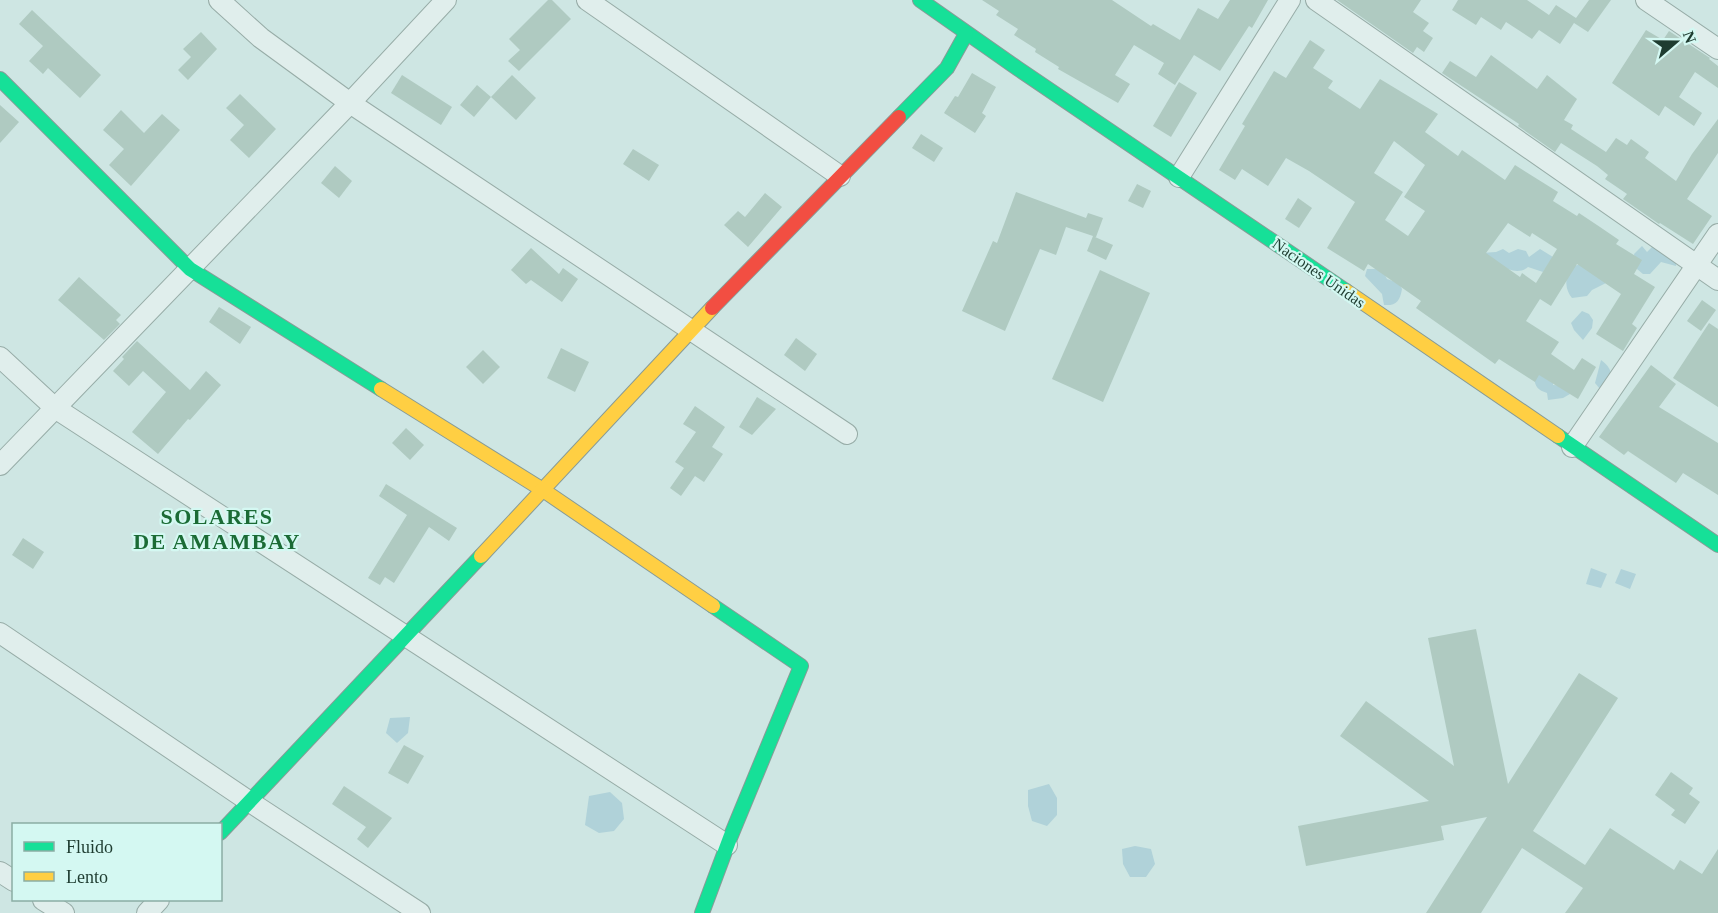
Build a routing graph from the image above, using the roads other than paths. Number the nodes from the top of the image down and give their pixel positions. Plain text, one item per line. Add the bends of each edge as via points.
1 (219, 0) edge
2 (446, 0) edge
3 (587, 0) edge
4 (921, 0) edge
5 (1290, 0) edge
6 (1316, 0) edge
7 (1646, 0) edge
8 (966, 34) junction
9 (1718, 49) edge
10 (0, 79) edge
11 (350, 103) junction
12 (840, 176) junction
13 (1179, 177) junction
14 (1718, 234) edge
15 (1697, 265) junction
16 (190, 269) junction
17 (1718, 280) edge
18 (690, 330) junction
19 (0, 357) edge
20 (55, 408) junction
21 (847, 434) dead end
22 (1572, 447) junction
23 (0, 465) edge
24 (543, 490) junction
25 (1718, 545) edge
26 (0, 633) edge
27 (405, 636) junction
28 (250, 802) junction
29 (222, 831) edge
30 (727, 845) junction
31 (45, 901) edge
32 (158, 901) edge
33 (64, 913) edge
34 (147, 913) edge
35 (420, 913) edge
36 (702, 913) edge

1 - 11 street via 261,38
2 - 11 street
3 - 12 street
4 - 8 street, Naciones Unidas
5 - 13 street
6 - 15 street
7 - 9 street
8 - 12 street via 947,68
8 - 13 street, Naciones Unidas
10 - 16 street
11 - 16 street
11 - 18 street
12 - 18 street
13 - 22 street, Naciones Unidas
14 - 15 street
15 - 17 street
15 - 22 street
16 - 20 street
16 - 24 street
18 - 21 street
18 - 24 street
19 - 20 street
20 - 23 street
20 - 27 street
22 - 25 street, Naciones Unidas
24 - 27 street
24 - 30 street via 801,666
26 - 28 street
27 - 28 street
27 - 30 street
28 - 29 street
28 - 35 street
30 - 36 street
31 - 33 street
32 - 34 street

